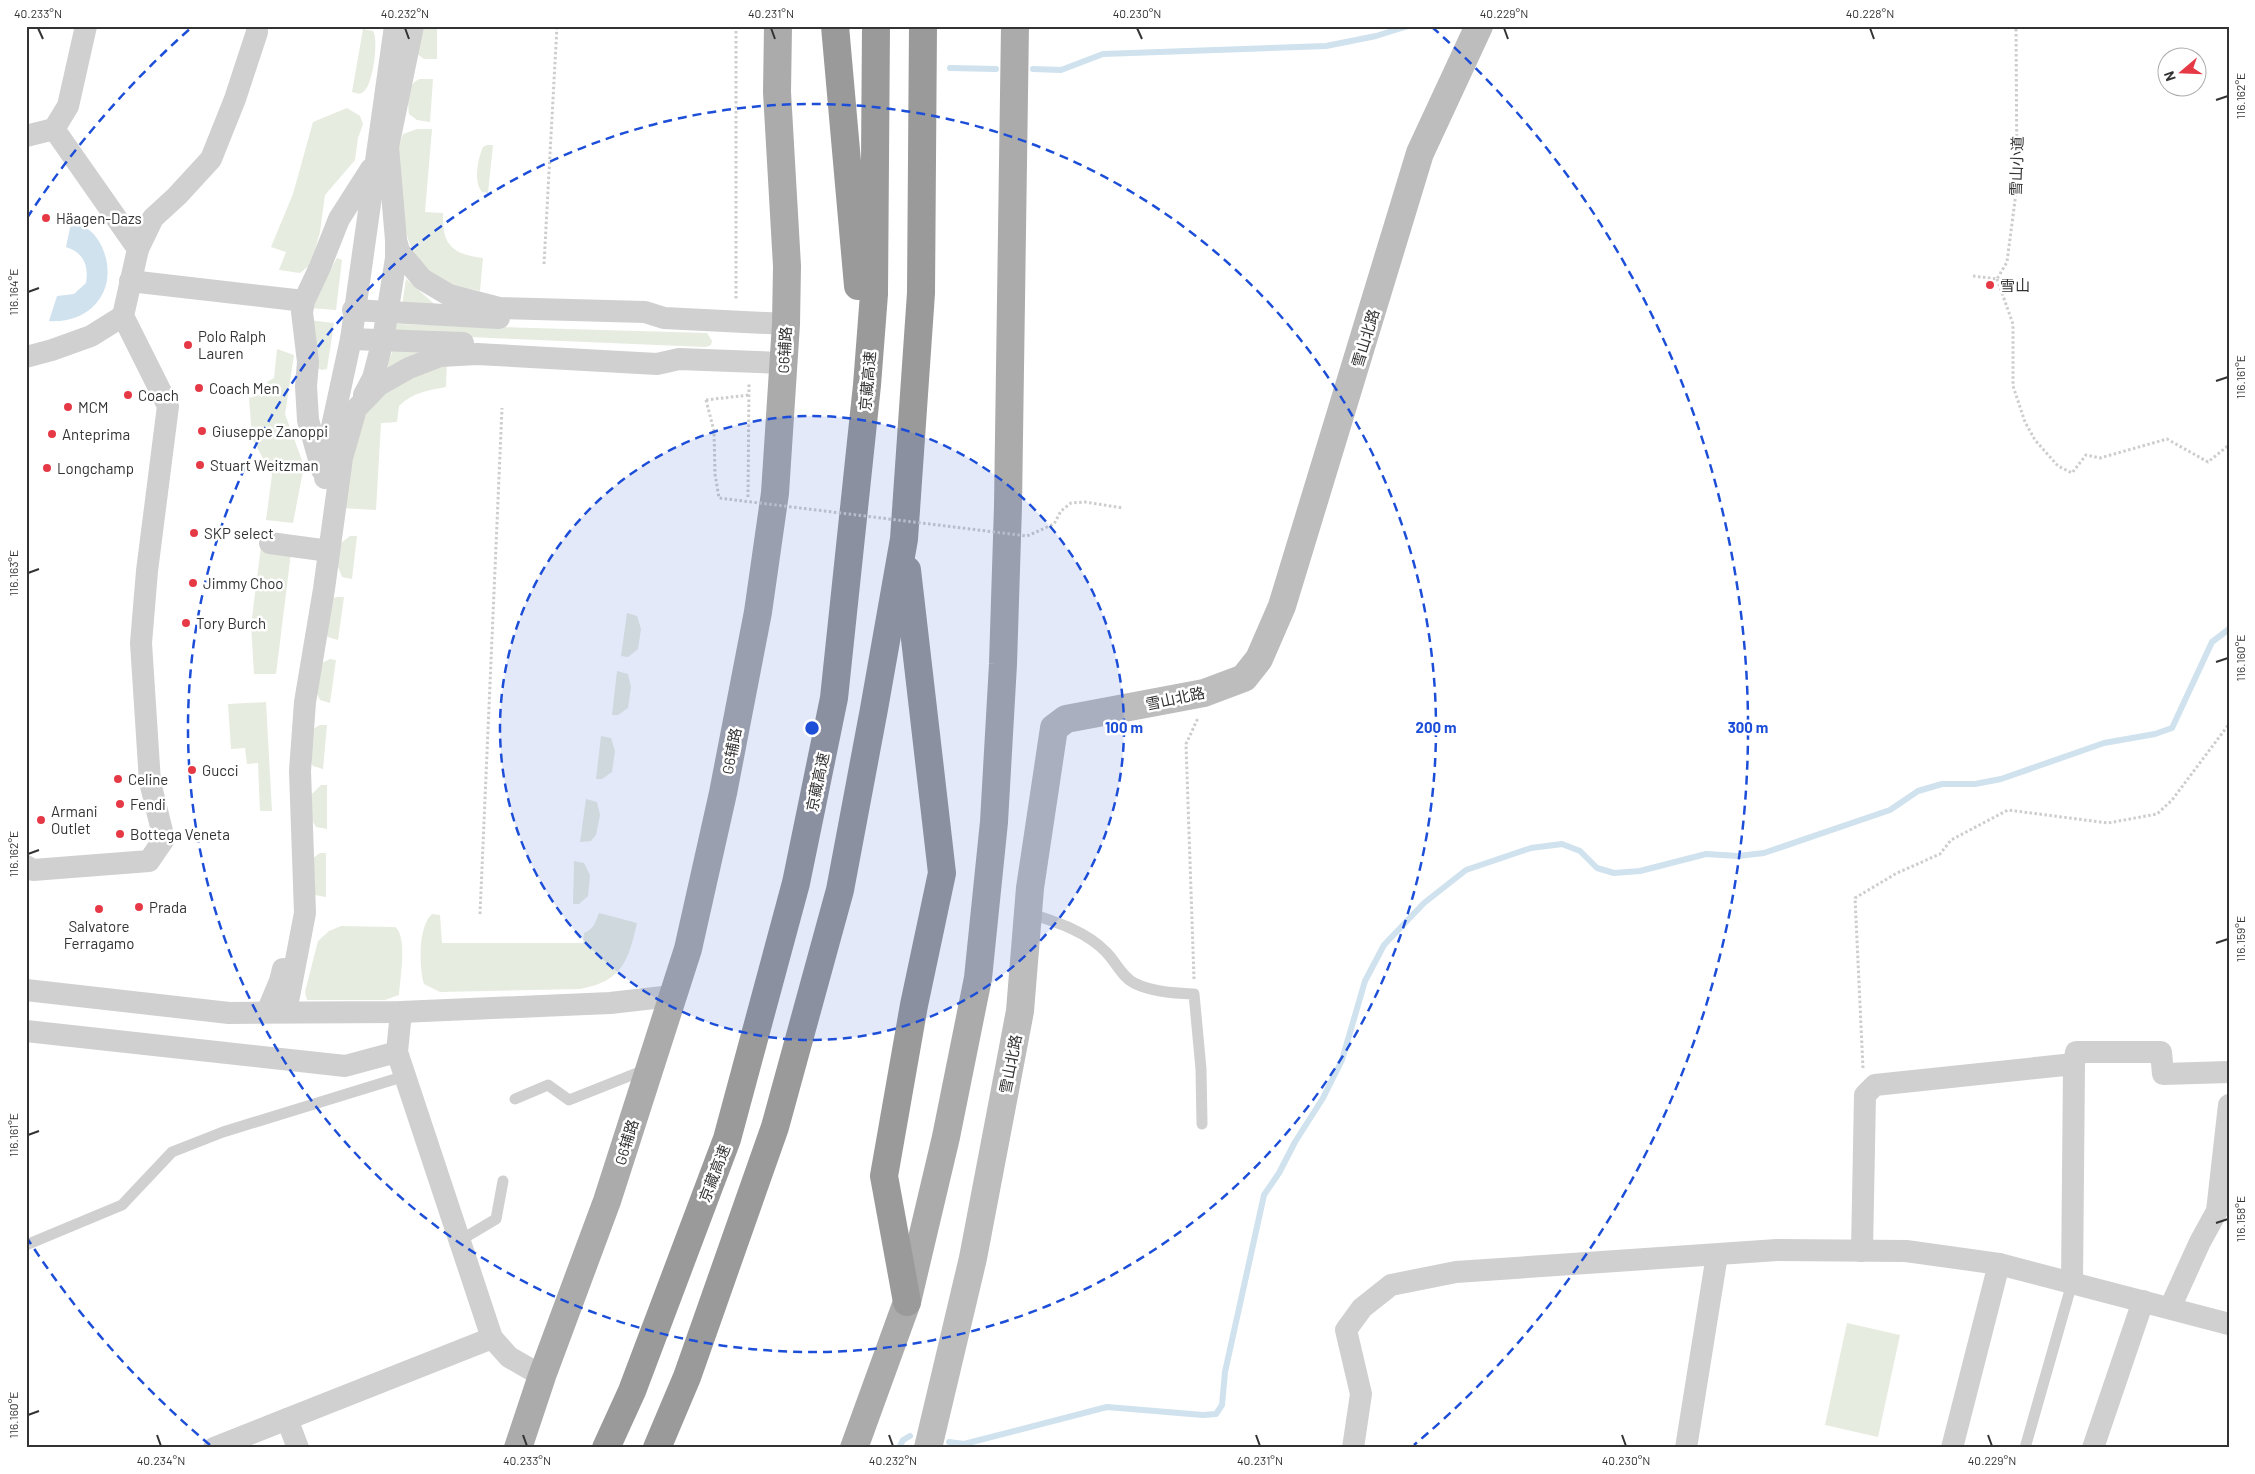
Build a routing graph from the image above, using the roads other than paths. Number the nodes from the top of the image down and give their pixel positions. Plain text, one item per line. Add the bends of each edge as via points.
1 (86, 26) edge
2 (257, 26) edge
3 (395, 26) edge
4 (413, 26) edge
5 (778, 26) edge
6 (835, 26) edge
7 (876, 26) edge
8 (923, 26) edge
9 (1015, 26) edge
10 (1479, 26) edge
11 (54, 129) junction
12 (26, 136) edge
13 (375, 165) junction
14 (396, 240) junction
15 (138, 249) junction
16 (130, 281) junction
17 (304, 301) junction
18 (353, 310) junction
19 (387, 313) junction
20 (123, 316) junction
21 (664, 318) junction
22 (786, 324) junction
23 (351, 339) junction
24 (383, 340) junction
25 (26, 357) edge
26 (679, 359) junction
27 (784, 363) junction
28 (867, 385) junction
29 (356, 409) junction
30 (325, 479) junction
31 (904, 539) junction
32 (270, 543) dead end
33 (322, 550) junction
34 (26, 866) edge
35 (1028, 913) junction
36 (26, 990) edge
37 (672, 996) junction
38 (276, 1012) junction
39 (401, 1012) junction
40 (26, 1031) edge
41 (397, 1052) junction
42 (2074, 1064) junction
43 (648, 1068) junction
44 (2229, 1072) edge
45 (405, 1076) junction
46 (515, 1099) dead end
47 (2229, 1105) edge
48 (1202, 1124) dead end
49 (2225, 1168) edge
50 (503, 1181) dead end
51 (458, 1241) junction
52 (26, 1245) edge
53 (1862, 1251) junction
54 (1718, 1255) junction
55 (1999, 1264) junction
56 (2072, 1283) junction
57 (906, 1302) junction
58 (2143, 1302) junction
59 (2170, 1308) junction
60 (2229, 1324) edge
61 (492, 1338) junction
62 (542, 1376) junction
63 (287, 1418) junction
64 (214, 1448) edge
65 (298, 1448) edge
66 (518, 1448) edge
67 (606, 1448) edge
68 (657, 1448) edge
69 (854, 1448) edge
70 (928, 1448) edge
71 (1353, 1448) edge
72 (1686, 1448) edge
73 (1952, 1448) edge
74 (2025, 1448) edge
75 (2093, 1448) edge

1 - 11 street via 68,106
2 - 15 street via 235,100 211,159 153,218
3 - 13 street
4 - 14 street via 388,147
5 - 22 main road, G6辅路 via 776,92 787,266
6 - 28 highway
7 - 28 highway, 京藏高速 via 874,294
8 - 31 highway via 921,293
9 - 57 main road via 1008,506 994,822 978,978 946,1137
10 - 35 street, 雪山北路 via 1420,153 1282,606 1259,659 1244,678 1208,692 1066,719 1054,728
11 - 12 street
11 - 15 street
13 - 17 street via 339,219
13 - 18 street
14 - 19 street
14 - 21 street via 399,251 422,279 449,295 499,308 645,312
15 - 16 street
16 - 17 street
16 - 20 street
17 - 30 street via 302,320 308,362 306,404
18 - 19 street
18 - 23 street
19 - 21 street via 649,324
19 - 24 street
20 - 25 street via 90,336
20 - 34 street via 168,406 141,643 150,782 164,839 149,861 33,870
21 - 22 street
22 - 27 main road, G6辅路
23 - 24 street
23 - 30 street via 328,445
24 - 26 street via 658,349
24 - 29 street via 374,378
26 - 27 street
26 - 29 street via 657,364 477,354 440,356 379,385
27 - 37 main road, G6辅路 via 775,493 758,612 688,949
28 - 67 highway, 京藏高速 via 834,698 796,883 727,1139 632,1391
29 - 33 street
30 - 33 street via 320,519
31 - 57 highway via 942,873 914,1005 884,1176
31 - 68 highway via 840,890 775,1127 687,1377
32 - 33 street
33 - 38 street via 288,737 294,883 292,926
35 - 48 lane via 1064,925 1083,936 1106,952 1132,982 1147,988 1194,994
35 - 70 street, 雪山北路 via 1019,1021 973,1258
36 - 38 street via 229,1013
37 - 39 street via 610,1003
37 - 43 main road, G6辅路
38 - 39 street
39 - 41 street
40 - 41 street via 345,1066
41 - 45 street
42 - 44 street via 2076,1052 2162,1052 2164,1074
42 - 53 street via 1875,1085 1865,1095
42 - 56 street
43 - 46 lane via 569,1100 548,1085
43 - 62 main road, G6辅路 via 607,1201
45 - 51 street
45 - 52 lane via 224,1132 172,1152 122,1205
47 - 49 street
49 - 59 street via 2217,1211
50 - 51 lane via 496,1219
51 - 61 street
53 - 54 street via 1777,1250
53 - 55 street via 1906,1251
54 - 71 street via 1456,1272 1391,1285 1362,1308 1346,1330 1361,1394
54 - 72 street
55 - 56 street
55 - 73 street
56 - 58 street
56 - 74 lane
57 - 69 main road
58 - 59 street
58 - 75 street
59 - 60 street
61 - 62 street via 509,1357
61 - 63 street
62 - 66 main road, G6辅路
63 - 64 street
63 - 65 street

